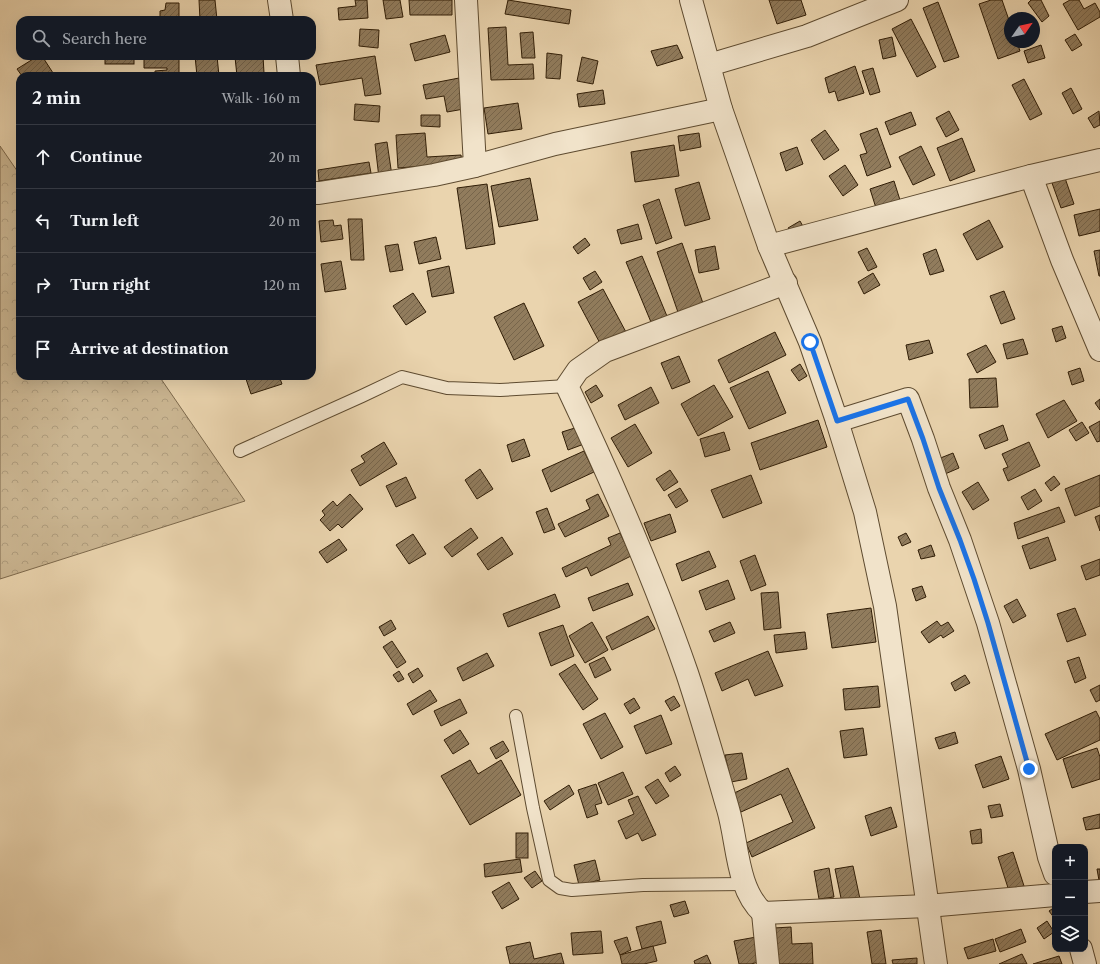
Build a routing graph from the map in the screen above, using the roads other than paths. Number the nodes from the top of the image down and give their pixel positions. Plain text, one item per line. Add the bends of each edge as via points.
1 (279, 0) edge
2 (466, 0) edge
3 (692, 0) edge
4 (897, 0) edge
5 (281, 16) edge
6 (288, 60) edge
7 (708, 65) junction
8 (289, 72) edge
9 (722, 109) junction
10 (1100, 160) edge
11 (475, 166) junction
12 (1031, 176) junction
13 (316, 193) edge
14 (769, 246) junction
15 (786, 283) junction
16 (1100, 350) edge
17 (566, 386) junction
18 (837, 421) junction
19 (240, 451) dead end
20 (516, 716) dead end
21 (1052, 866) edge
22 (744, 884) junction
23 (1100, 891) edge
24 (1088, 892) edge
25 (1052, 895) edge
26 (927, 906) junction
27 (763, 914) junction
28 (1082, 952) edge
29 (768, 964) edge
30 (936, 964) edge
31 (1085, 964) edge

1 - 5 street
2 - 11 street
3 - 7 street
4 - 7 street via 807,36
6 - 8 street
7 - 9 street
9 - 11 street via 556,144
9 - 14 street
10 - 12 street
11 - 13 street via 434,175
12 - 14 street
12 - 16 street via 1062,260
14 - 15 street
15 - 17 street via 605,351 578,370
15 - 18 street via 810,342
17 - 19 lane via 500,390 447,388 402,377
17 - 22 street via 609,476 687,673 729,811
18 - 21 street via 908,399 988,623 1029,769
18 - 26 street via 865,512 885,606
20 - 22 lane via 549,880 560,888 572,890 643,885
22 - 27 street
23 - 24 street
25 - 26 street
26 - 27 street
26 - 30 street
27 - 29 street
28 - 31 street

